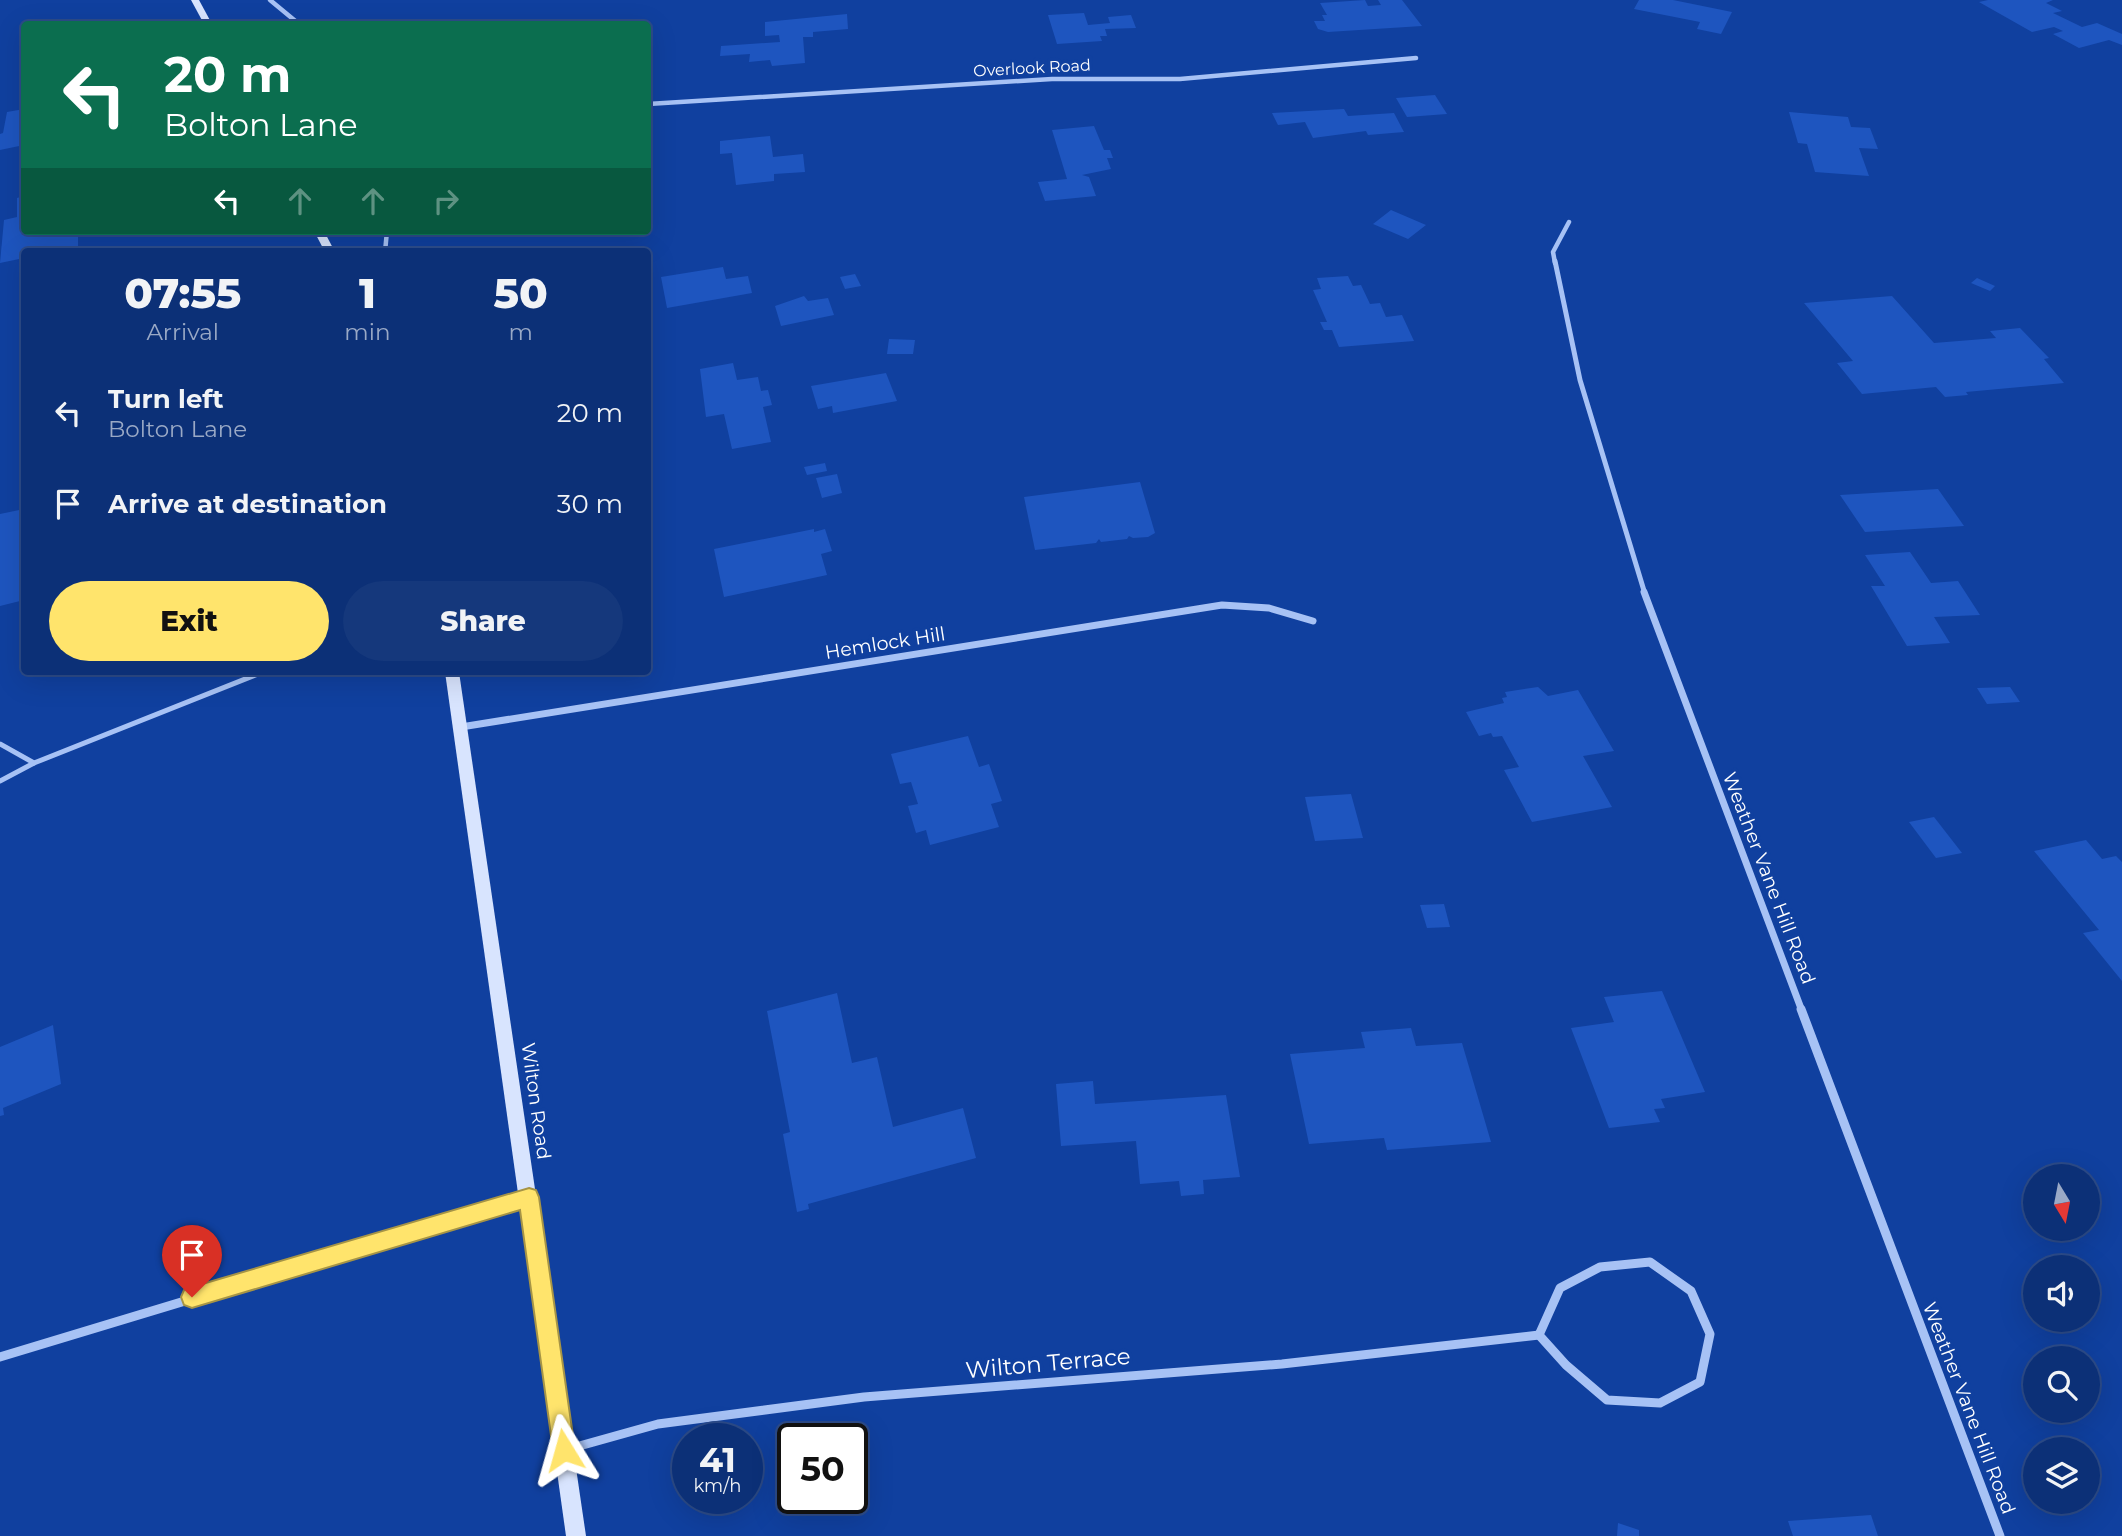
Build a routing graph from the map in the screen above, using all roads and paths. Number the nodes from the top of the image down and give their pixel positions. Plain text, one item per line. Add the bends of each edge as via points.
1 (195, 0) edge
2 (270, 0) edge
3 (206, 21) edge
4 (295, 21) edge
5 (1416, 58) dead end
6 (651, 104) edge
7 (1569, 222) dead end
8 (1313, 621) dead end
9 (255, 675) edge
10 (452, 675) edge
11 (461, 727) junction
12 (0, 744) edge
13 (34, 763) junction
14 (0, 781) edge
15 (529, 1197) junction
16 (1539, 1335) junction
17 (0, 1357) edge
18 (564, 1450) junction
19 (576, 1536) edge
20 (2000, 1536) edge

1 - 3 main road
2 - 4 street
5 - 6 street, Overlook Road via 1180,79 1052,79
7 - 20 street, Weather Vane Hill Road via 1553,252 1580,380 1645,594
8 - 11 street, Hemlock Hill via 1286,609 1222,605
9 - 13 lane
10 - 11 main road, Wilton Road
11 - 15 main road, Wilton Road
12 - 13 lane
13 - 14 lane
15 - 17 street
15 - 18 main road, Wilton Road
16 - 16 street via 1560,1288 1601,1267 1650,1262 1691,1291 1710,1334 1700,1382 1660,1404 1607,1400
16 - 18 street, Wilton Terrace via 1282,1364 864,1397 658,1424
18 - 19 main road, Wilton Road

